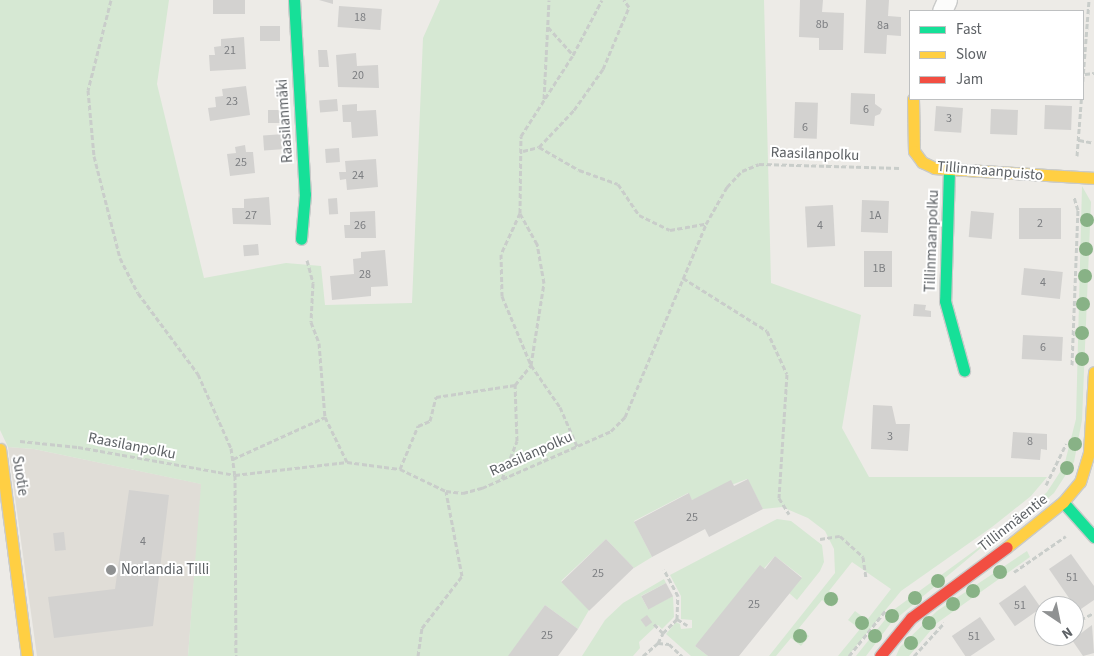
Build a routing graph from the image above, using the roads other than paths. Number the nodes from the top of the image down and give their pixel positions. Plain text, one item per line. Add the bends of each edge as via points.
1 (294, 0) edge
2 (913, 100) edge
3 (949, 170) junction
4 (1094, 178) edge
5 (301, 239) road end
6 (964, 370) dead end
7 (1094, 372) edge
8 (0, 449) edge
9 (1063, 502) junction
10 (1094, 537) edge
11 (27, 656) edge
12 (880, 656) edge

1 - 5 street, Raasilanmäki via 305,194
2 - 3 street, Tillinmaanpuisto via 914,151 922,162
3 - 4 street, Tillinmaanpuisto
3 - 6 street, Tillinmaanpolku via 945,301
7 - 9 street, Tillinmäentie via 1089,452 1080,482
8 - 11 street, Suotie
9 - 10 street
9 - 12 street, Tillinmäentie via 911,618

